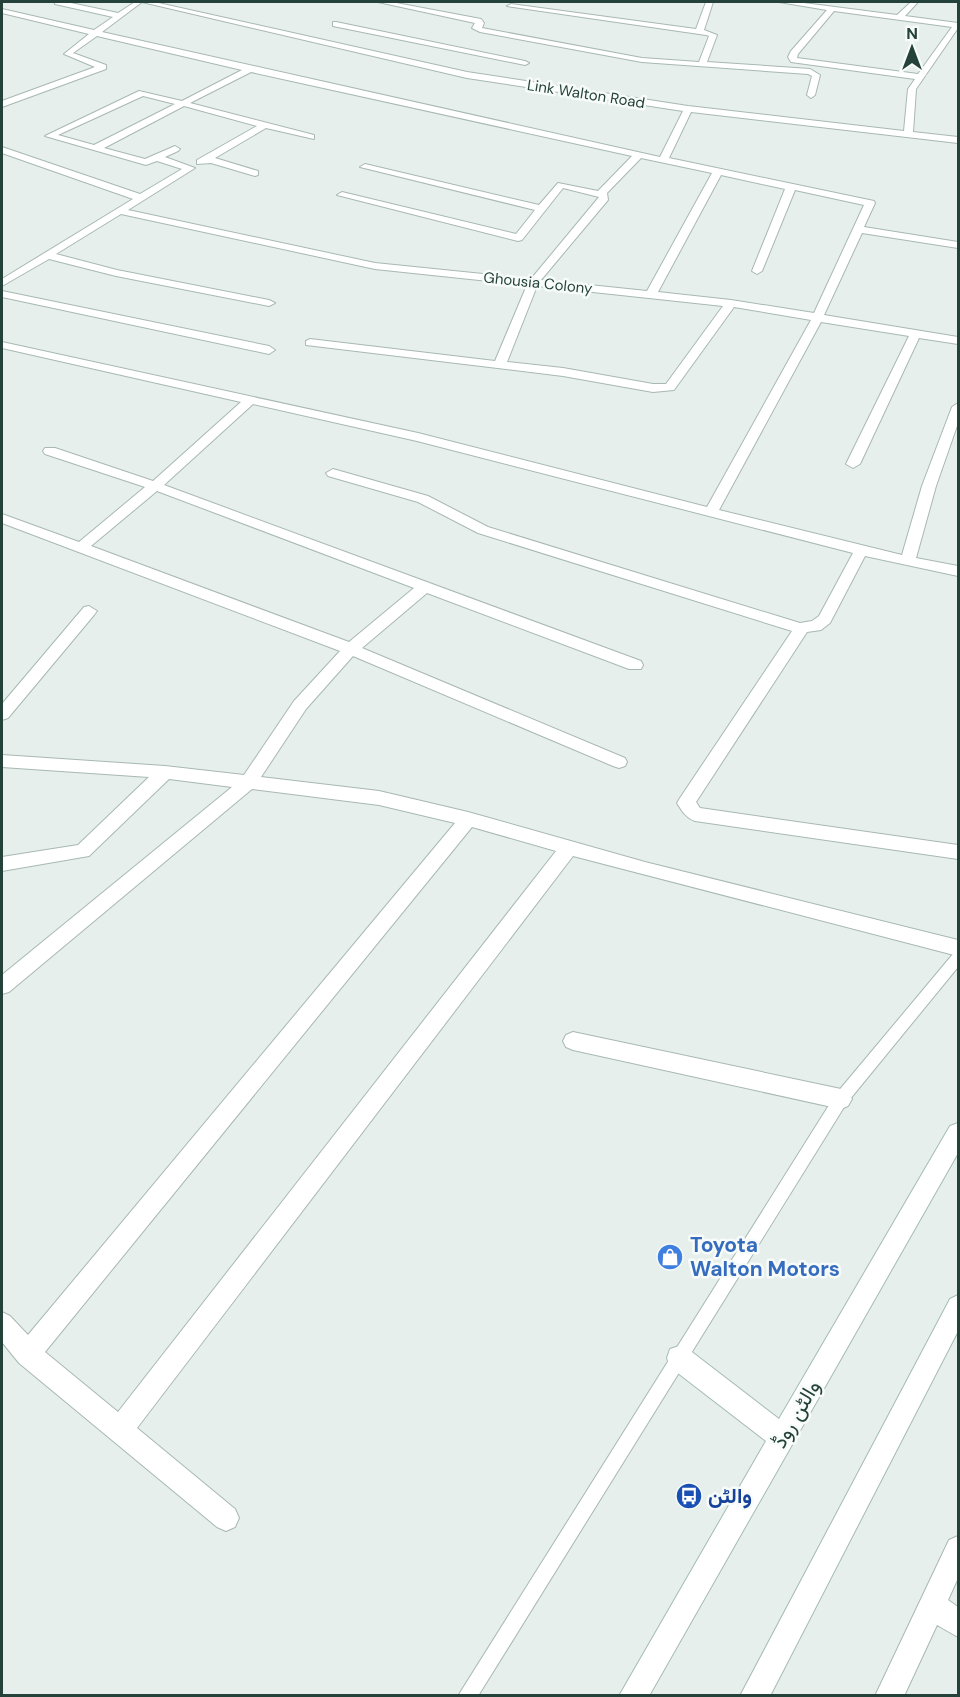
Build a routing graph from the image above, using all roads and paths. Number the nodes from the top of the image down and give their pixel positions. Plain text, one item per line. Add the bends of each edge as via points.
1 (58, 2) edge
2 (139, 2) edge
3 (146, 2) edge
4 (382, 2) edge
5 (710, 2) edge
6 (783, 2) edge
7 (794, 2) edge
8 (870, 2) edge
9 (915, 2) edge
10 (121, 3) edge
11 (511, 6) dead end
12 (130, 8) junction
13 (834, 8) junction
14 (2, 11) edge
15 (861, 12) junction
16 (119, 16) junction
17 (899, 17) junction
18 (336, 24) dead end
19 (958, 25) edge
20 (699, 32) junction
21 (96, 34) junction
22 (494, 56) junction
23 (484, 63) dead end
24 (525, 63) dead end
25 (822, 64) junction
26 (702, 65) junction
27 (476, 69) dead end
28 (248, 70) junction
29 (467, 75) junction
30 (816, 75) junction
31 (921, 77) junction
32 (811, 95) dead end
33 (2, 96) edge
34 (13, 100) junction
35 (2, 104) edge
36 (185, 104) junction
37 (688, 109) junction
38 (264, 125) junction
39 (908, 135) junction
40 (311, 136) dead end
41 (958, 140) edge
42 (96, 148) junction
43 (175, 148) dead end
44 (2, 150) edge
45 (639, 156) junction
46 (158, 158) junction
47 (206, 160) junction
48 (663, 161) junction
49 (365, 167) dead end
50 (190, 168) junction
51 (718, 172) junction
52 (255, 173) dead end
53 (791, 187) junction
54 (600, 194) junction
55 (342, 195) dead end
56 (141, 198) junction
57 (542, 209) junction
58 (119, 211) junction
59 (858, 229) junction
60 (958, 245) edge
61 (47, 255) junction
62 (757, 271) dead end
63 (2, 283) edge
64 (533, 283) junction
65 (2, 294) edge
66 (651, 294) junction
67 (269, 303) dead end
68 (731, 303) junction
69 (819, 317) junction
70 (916, 333) junction
71 (958, 341) edge
72 (310, 343) dead end
73 (2, 345) edge
74 (269, 350) dead end
75 (500, 364) junction
76 (251, 399) junction
77 (958, 407) edge
78 (50, 451) dead end
79 (853, 464) dead end
80 (333, 473) dead end
81 (155, 486) junction
82 (711, 512) junction
83 (2, 518) edge
84 (82, 548) junction
85 (861, 550) junction
86 (908, 560) junction
87 (958, 571) edge
88 (424, 587) junction
89 (89, 611) dead end
90 (800, 628) junction
91 (351, 649) junction
92 (635, 665) dead end
93 (2, 714) edge
94 (5, 762) edge
95 (619, 762) dead end
96 (165, 772) junction
97 (249, 782) junction
98 (468, 819) junction
99 (570, 848) junction
100 (958, 852) edge
101 (2, 864) edge
102 (958, 948) edge
103 (958, 958) edge
104 (2, 986) edge
105 (573, 1041) dead end
106 (841, 1099) junction
107 (958, 1133) edge
108 (958, 1307) edge
109 (2, 1324) edge
110 (28, 1354) junction
111 (679, 1358) junction
112 (120, 1430) junction
113 (782, 1437) junction
114 (226, 1518) dead end
115 (958, 1550) edge
116 (932, 1606) junction
117 (958, 1623) edge
118 (467, 1695) edge
119 (633, 1695) edge
120 (754, 1695) edge
121 (889, 1695) edge

1 - 16 street
2 - 12 street
3 - 29 street, Link Walton Road
4 - 26 street via 478,21 476,28 480,30 642,60
5 - 20 street
6 - 7 street
7 - 13 street
8 - 15 street
9 - 17 street
10 - 12 street
11 - 20 street
12 - 16 street
13 - 15 street
13 - 25 street via 792,57
14 - 21 street
15 - 17 street
16 - 21 street
17 - 19 street
18 - 22 street
19 - 31 street
20 - 26 street via 713,35
21 - 28 street
21 - 34 street via 68,54 102,67
22 - 23 street
22 - 24 street
25 - 30 street
25 - 31 street
26 - 30 street
27 - 29 street
28 - 36 street
28 - 45 street
29 - 37 street, Link Walton Road
30 - 32 street
31 - 39 street via 912,89
33 - 34 street
34 - 35 street
36 - 38 street
36 - 42 street
36 - 42 street via 138,93 50,136
37 - 39 street, Link Walton Road
37 - 48 street
38 - 40 street
38 - 47 street
39 - 41 street, Link Walton Road
42 - 46 street via 146,162
43 - 46 street
44 - 56 street
45 - 48 street
45 - 54 street
46 - 50 street
47 - 50 street
47 - 52 street
48 - 51 street
49 - 57 street
50 - 56 street
51 - 53 street
51 - 66 street
53 - 59 street via 870,203
53 - 62 street
54 - 57 street via 561,185
54 - 64 street via 604,198
55 - 57 street via 519,238
56 - 58 street
58 - 61 street
58 - 64 street, Ghousia Colony via 375,266
59 - 60 street
59 - 69 street
61 - 63 street
61 - 67 street via 116,273
64 - 66 street, Ghousia Colony
64 - 75 street
65 - 74 street
66 - 68 street, Ghousia Colony
68 - 69 street, Ghousia Colony
68 - 75 street via 670,387 653,388
69 - 70 street, Ghousia Colony
69 - 82 street
70 - 71 street, Ghousia Colony
70 - 79 street
72 - 75 street
73 - 76 street
76 - 81 street
76 - 82 street
77 - 86 street via 929,486
78 - 81 street
80 - 90 street via 423,499 483,530
81 - 84 street
81 - 88 street
82 - 85 street
83 - 84 street
84 - 91 street
85 - 86 street
85 - 90 street via 825,619 816,626
86 - 87 street
88 - 91 street
88 - 92 street
89 - 93 street
90 - 100 street via 686,803 695,814
91 - 95 street
91 - 97 street via 300,705
94 - 96 street
96 - 97 street
96 - 101 street via 82,851
97 - 98 street via 379,798
97 - 104 street
98 - 99 street
98 - 110 street
99 - 102 street
99 - 112 street
103 - 106 lane
105 - 106 street
106 - 111 lane
107 - 113 street, والٹن روڈ
108 - 120 street
109 - 110 street
110 - 112 street
111 - 113 street
111 - 118 lane
112 - 114 street
113 - 119 street, والٹن روڈ
115 - 116 street
116 - 117 street
116 - 121 street

